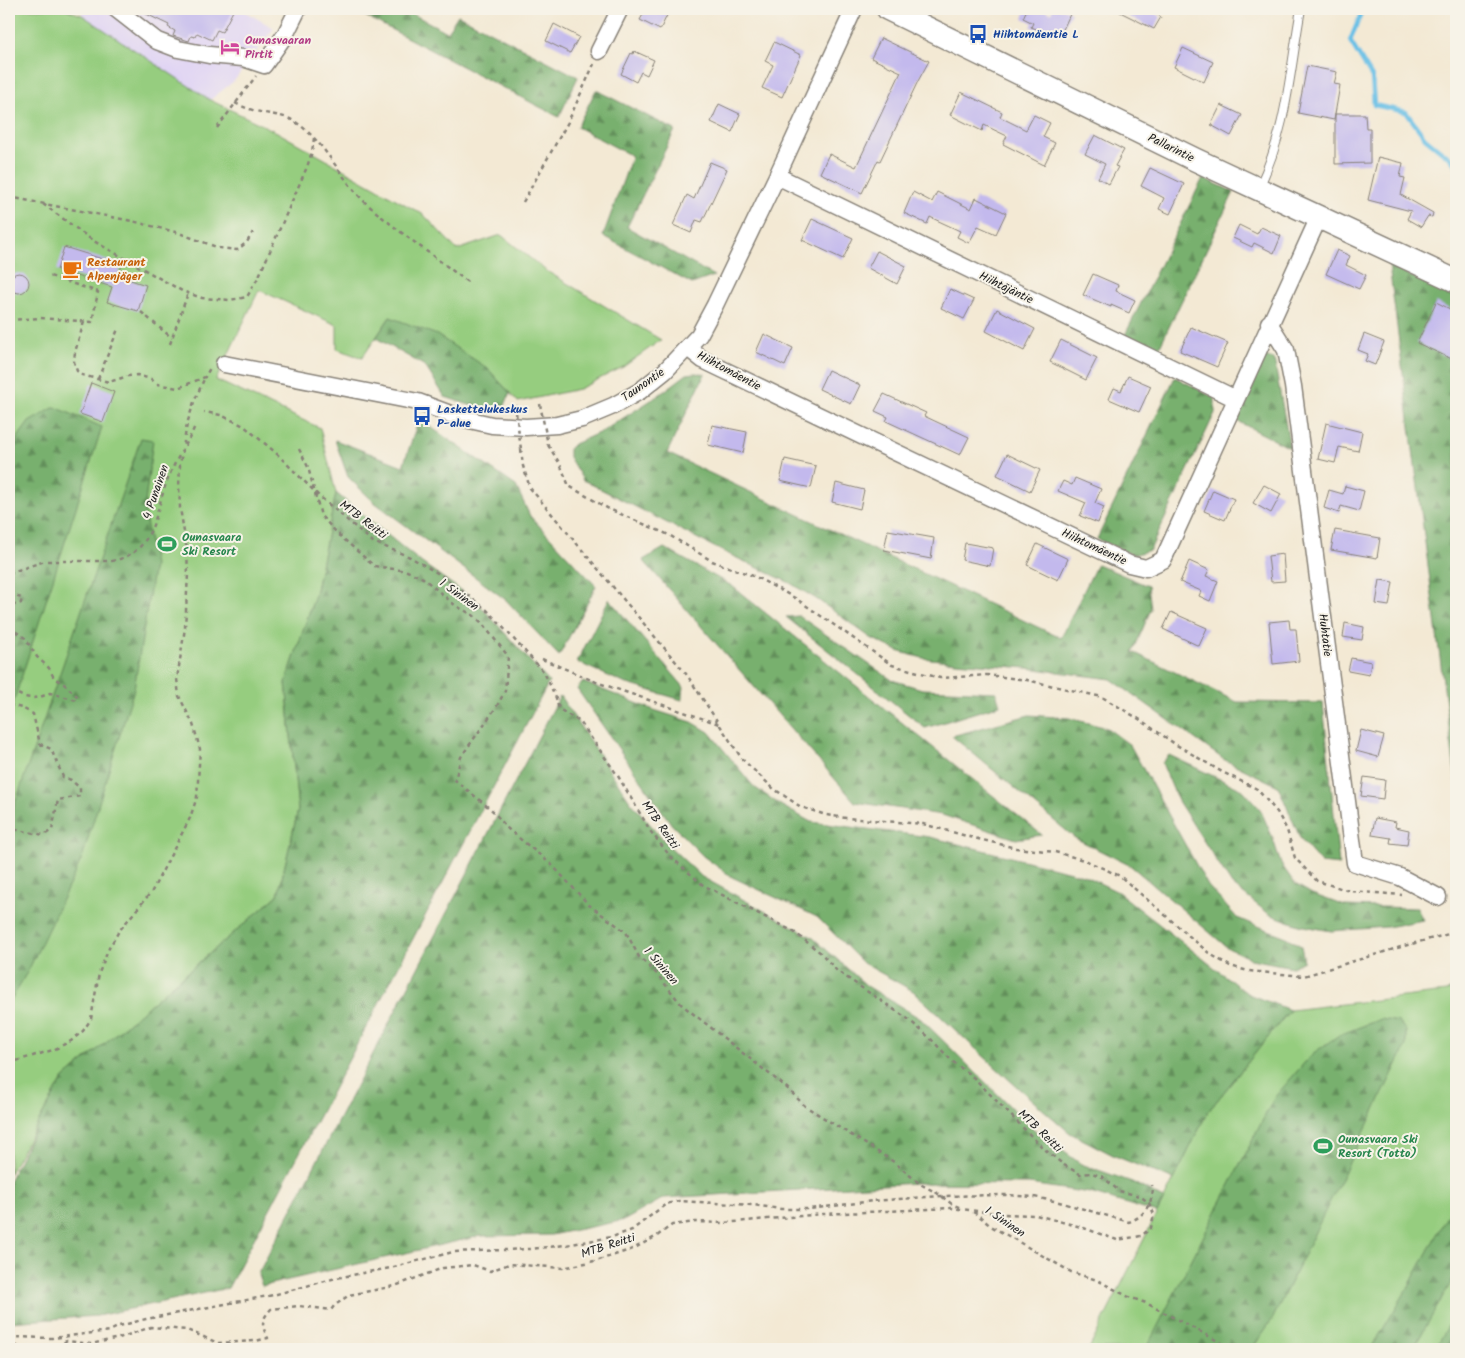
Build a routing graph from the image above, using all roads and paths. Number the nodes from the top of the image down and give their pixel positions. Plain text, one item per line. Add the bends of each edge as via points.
1 (116, 9) edge
2 (298, 9) edge
3 (620, 9) edge
4 (854, 9) edge
5 (888, 9) edge
6 (1301, 9) edge
7 (599, 51) joint
8 (264, 65) junction
9 (235, 103) junction
10 (218, 128) dead end
11 (314, 138) junction
12 (777, 176) junction
13 (1258, 188) junction
14 (9, 197) edge
15 (523, 202) dead end
16 (43, 204) junction
17 (1318, 217) junction
18 (253, 232) dead end
19 (47, 275) dead end
20 (1456, 281) edge
21 (470, 284) dead end
22 (188, 293) junction
23 (142, 312) dead end
24 (9, 320) edge
25 (84, 322) junction
26 (1269, 324) junction
27 (118, 329) dead end
28 (172, 338) junction
29 (170, 344) dead end
30 (688, 348) junction
31 (218, 365) joint
32 (205, 378) junction
33 (98, 380) junction
34 (1236, 399) junction
35 (540, 404) dead end
36 (515, 406) dead end
37 (204, 412) dead end
38 (195, 426) dead end
39 (299, 449) dead end
40 (182, 451) junction
41 (314, 492) junction
42 (9, 573) edge
43 (9, 595) edge
44 (9, 603) edge
45 (9, 627) edge
46 (542, 659) dead end
47 (9, 690) edge
48 (9, 705) edge
49 (719, 724) junction
50 (9, 830) edge
51 (1406, 896) dead end
52 (1438, 897) dead end
53 (1456, 932) edge
54 (9, 1063) edge
55 (1152, 1185) dead end
56 (941, 1196) junction
57 (1149, 1203) junction
58 (963, 1209) junction
59 (9, 1337) edge
60 (9, 1344) edge
61 (20, 1349) edge
62 (49, 1349) edge
63 (1233, 1349) edge

1 - 8 street via 157,41
2 - 8 street
3 - 7 street
4 - 12 street, Taunontie
5 - 13 street, Pallarintie
6 - 13 lane via 1291,79 1276,143
7 - 15 path via 574,112
8 - 9 path
9 - 10 path
9 - 11 path via 296,122
11 - 21 path via 366,203
11 - 22 path via 307,166 247,297 230,300 202,298
12 - 30 street, Taunontie via 715,306
12 - 34 street, Hiihtäjäntie
13 - 17 street, Pallarintie
14 - 16 path
16 - 18 path via 132,221 219,248 237,250
16 - 22 path via 92,240
17 - 20 street, Pallarintie
17 - 26 street, Hiihtomäentie
19 - 25 path via 98,292 92,322
22 - 28 path
23 - 28 path
24 - 25 path via 40,318
25 - 33 path via 74,362 82,375
26 - 34 street, Hiihtomäentie
26 - 52 street, Huhtatie via 1286,350 1293,386 1355,863 1400,877
27 - 33 path
28 - 29 path
30 - 31 street, Taunontie via 665,371 613,406 582,419 526,427 461,418 418,402
30 - 34 street, Hiihtomäentie via 703,360 1129,564 1146,568 1163,560
31 - 32 path
32 - 33 path via 178,388 157,384 137,375 109,382
32 - 40 path via 187,424
35 - 51 path, bridge via 548,445 569,486 609,509 670,535 712,560 756,577 796,598 892,665 940,678 987,675 1027,680 1102,697 1222,772 1257,789 1278,812 1295,858 1317,881 1350,891
36 - 49 path, bridge via 523,466 530,488 687,675
37 - 41 path, MTB Reitti via 221,415 244,426
38 - 40 path, 4 Punainen
39 - 41 path, 1 Sininen via 308,467
40 - 42 path, 4 Punainen via 168,476 150,535 132,554 111,561 45,561
40 - 54 path via 180,494 188,574 185,628 177,679 179,696 193,724 200,749 197,797 190,818 152,891 109,948 99,973 92,1019 71,1041
41 - 56 path, 1 Sininen via 321,516 374,566 407,570 423,578 456,606 482,622 508,656 505,691 461,757 455,780 552,865 589,905 626,932 639,957 681,1004 780,1082 805,1106
41 - 57 path, MTB Reitti via 373,542 441,574 487,610 544,672 558,709 580,722 618,776 651,832 670,856 703,885 794,932 821,953 837,971 908,1019 1064,1165 1080,1174 1104,1177 1119,1191 1140,1196
43 - 44 path via 22,598 22,603
45 - 47 path via 25,638 54,678 77,696 77,700 50,693 37,699
46 - 49 path via 604,685
48 - 50 path via 33,714 40,744 50,749 63,777 80,788 80,796 58,800 52,830 44,835
49 - 53 path via 742,759 774,789 801,806 846,818 923,824 1016,848 1055,852 1087,860 1120,876 1210,954 1230,966 1248,971 1304,976
55 - 57 path via 1154,1190
56 - 57 path via 1034,1197 1129,1222 1140,1216
56 - 58 path, 1 Sininen
56 - 59 path via 809,1209 679,1201 666,1204 632,1230 612,1237 530,1249 453,1252 273,1295 146,1319 110,1331 52,1338
57 - 58 path, MTB Reitti via 1154,1214 1151,1228 1141,1236 1117,1240 1036,1214
58 - 62 path, MTB Reitti via 823,1214 672,1225 633,1249 563,1268 509,1264 490,1271 473,1265 443,1268 395,1286 349,1295 331,1310 299,1306 271,1309 263,1318 262,1326 268,1338 256,1341 218,1343 187,1330 151,1327 91,1344 67,1341
58 - 63 path, 1 Sininen via 979,1214 991,1226 1071,1272 1097,1280 1146,1303
60 - 61 path

